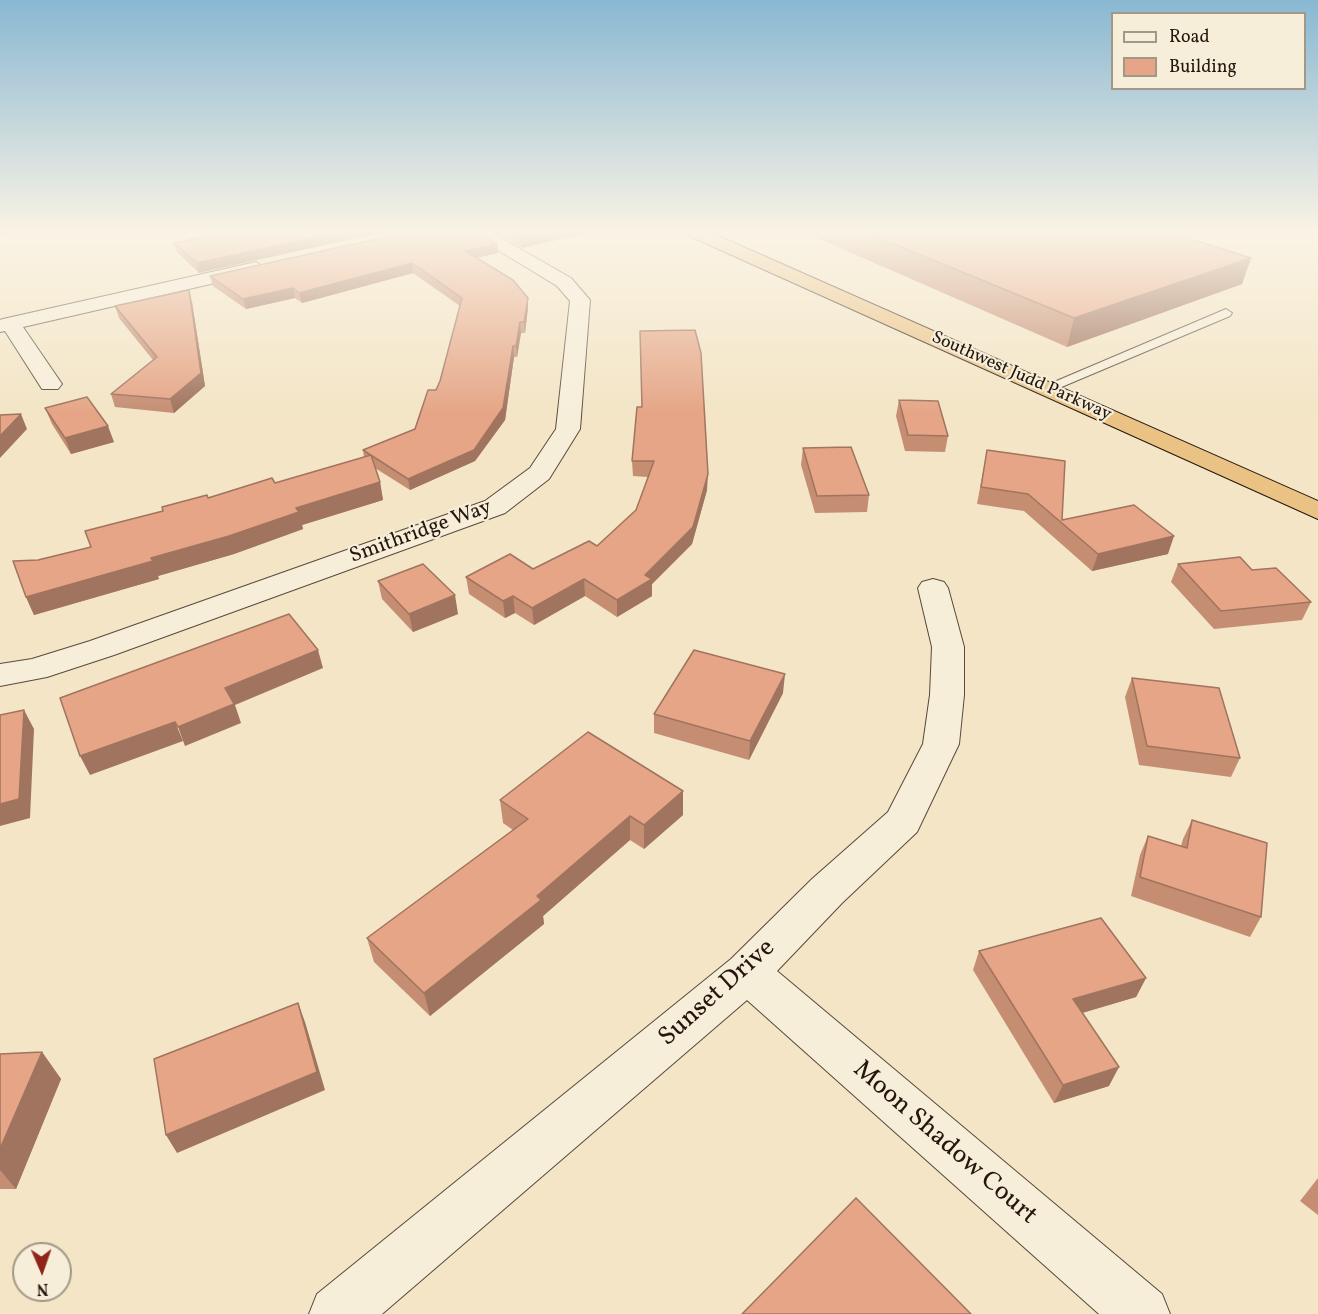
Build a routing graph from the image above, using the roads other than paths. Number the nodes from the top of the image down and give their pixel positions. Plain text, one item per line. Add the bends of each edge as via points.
1 (150, 291) edge
2 (572, 291) edge
3 (829, 291) edge
4 (1226, 313) dead end
5 (5, 324) edge
6 (50, 384) dead end
7 (1047, 388) junction
8 (1318, 511) edge
9 (933, 588) dead end
10 (0, 675) edge
11 (747, 973) junction
12 (337, 1314) edge
13 (1142, 1314) edge

1 - 5 street
2 - 10 street, Smithridge Way via 580,300 568,429 540,473 495,507 102,648 35,669
3 - 7 highway, Southwest Judd Parkway
4 - 7 lane
5 - 6 street
7 - 8 highway, Southwest Judd Parkway
9 - 11 street, Sunset Drive via 948,647 941,744 903,822 827,891
11 - 12 street, Sunset Drive
11 - 13 street, Moon Shadow Court

